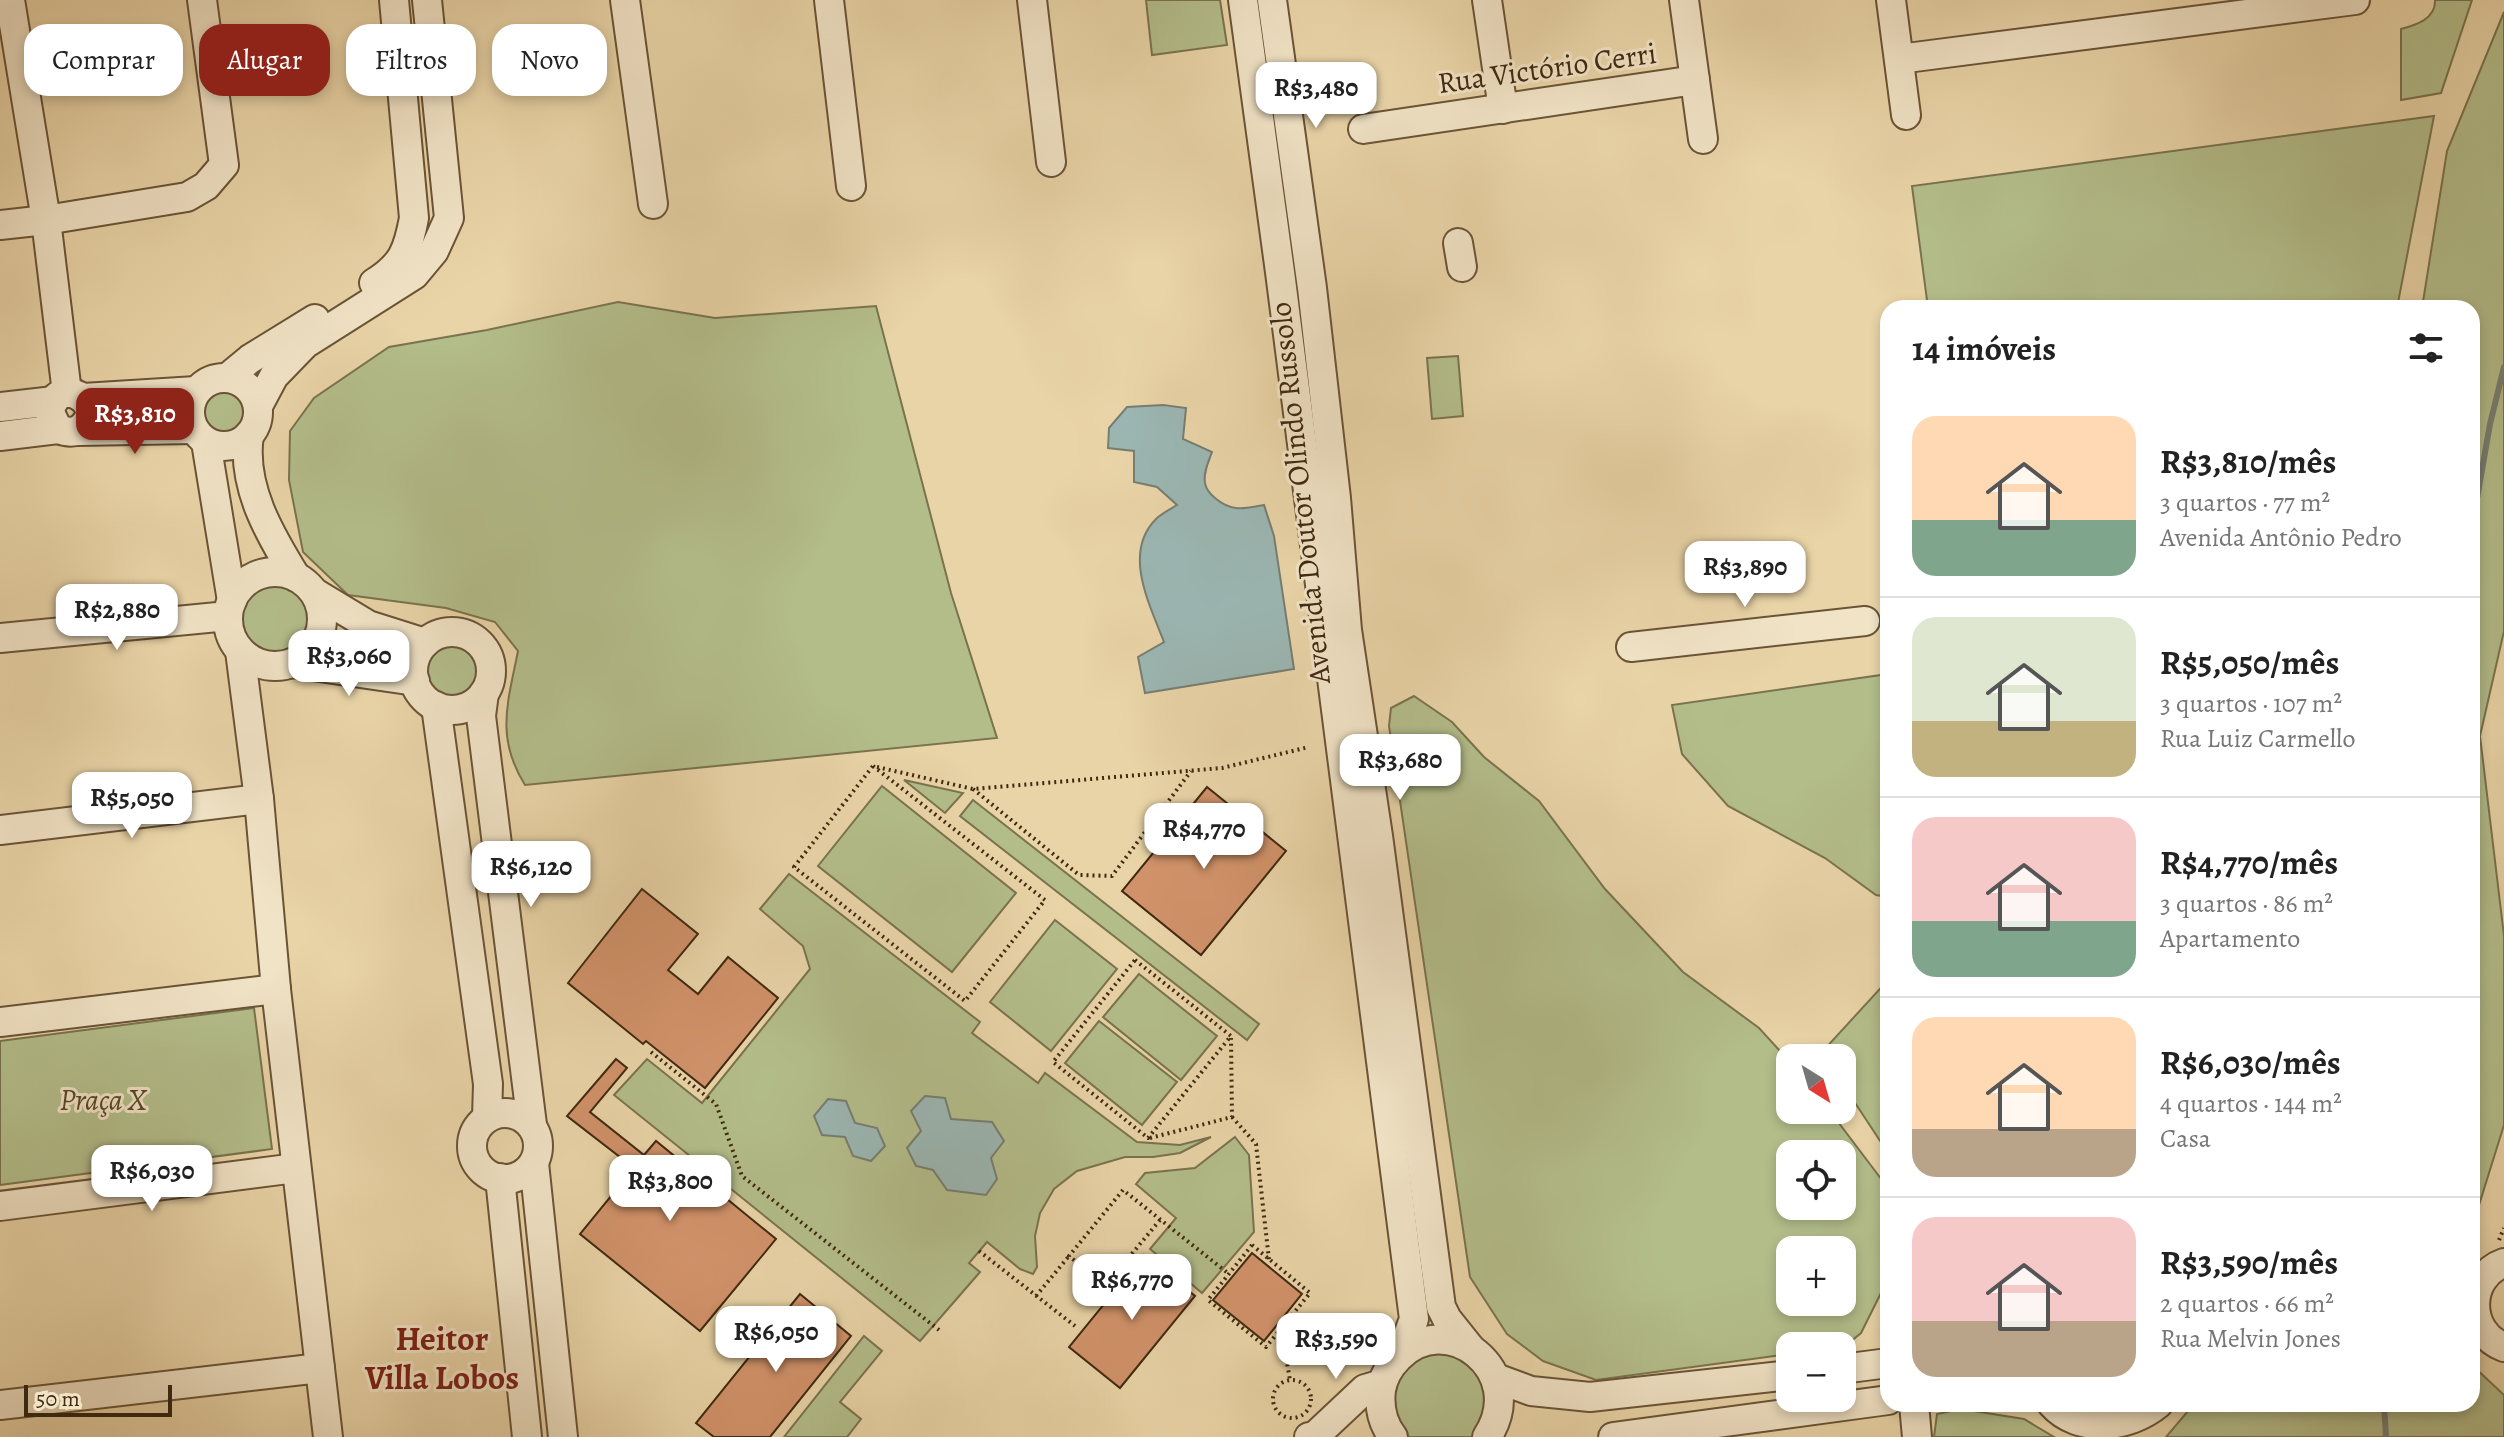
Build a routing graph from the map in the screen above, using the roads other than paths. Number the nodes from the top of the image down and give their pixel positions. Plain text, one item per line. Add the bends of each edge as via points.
1 (202, 0) edge
2 (394, 0) edge
3 (427, 0) edge
4 (625, 0) edge
5 (829, 0) edge
6 (1032, 0) edge
7 (1243, 0) edge
8 (1272, 0) edge
9 (1487, 0) edge
10 (1684, 0) edge
11 (1891, 0) edge
12 (2355, 0) edge
13 (8, 18) edge
14 (1899, 59) junction
15 (1695, 80) junction
16 (1503, 109) junction
17 (1906, 115) dead end
18 (1363, 129) dead end
19 (1703, 139) dead end
20 (1051, 162) dead end
21 (851, 186) dead end
22 (653, 204) dead end
23 (46, 220) junction
24 (0, 225) edge
25 (1310, 278) junction
26 (1281, 283) junction
27 (363, 298) junction
28 (227, 378) junction
29 (196, 391) junction
30 (258, 406) junction
31 (0, 407) edge
32 (68, 410) junction
33 (249, 435) junction
34 (0, 436) edge
35 (200, 436) junction
36 (1323, 500) junction
37 (305, 585) junction
38 (230, 608) junction
39 (1865, 621) dead end
40 (0, 638) edge
41 (425, 643) junction
42 (1631, 647) dead end
43 (240, 651) junction
44 (292, 663) junction
45 (415, 681) junction
46 (484, 693) junction
47 (436, 706) junction
48 (259, 799) junction
49 (0, 830) edge
50 (276, 989) junction
51 (0, 1022) edge
52 (487, 1118) junction
53 (532, 1125) junction
54 (534, 1163) junction
55 (296, 1168) junction
56 (500, 1178) junction
57 (0, 1206) edge
58 (1471, 1349) junction
59 (1401, 1354) junction
60 (1880, 1364) edge
61 (1856, 1367) edge
62 (320, 1368) junction
63 (1776, 1377) edge
64 (1496, 1378) junction
65 (1382, 1384) junction
66 (1880, 1401) edge
67 (0, 1405) edge
68 (1915, 1412) edge
69 (2146, 1412) edge
70 (2155, 1412) edge
71 (2062, 1415) edge
72 (328, 1437) edge
73 (527, 1437) edge
74 (563, 1437) edge
75 (1309, 1437) edge
76 (1393, 1437) edge
77 (1487, 1437) edge
78 (1613, 1437) edge
79 (1917, 1437) edge
80 (2148, 1437) edge

1 - 23 street via 224,165 206,186 187,197
2 - 27 street via 414,218 402,261
3 - 27 street via 449,218 434,251 414,275
4 - 22 street
5 - 21 street
6 - 20 street
7 - 26 street, Avenida Doutor Olindo Russolo
8 - 25 street, Avenida Doutor Olindo Russolo
9 - 16 street
10 - 15 street
11 - 14 street
12 - 14 street
13 - 23 street
14 - 17 street
15 - 16 street, Rua Victório Cerri
15 - 19 street
16 - 18 street, Rua Victório Cerri
23 - 24 street
23 - 32 street
25 - 26 street
25 - 36 street, Avenida Doutor Olindo Russolo
26 - 36 street, Avenida Doutor Olindo Russolo
27 - 28 street via 250,359
27 - 30 street via 305,344 274,376
28 - 29 street via 204,383
28 - 30 street via 248,388
29 - 32 street
29 - 35 street via 189,410
30 - 33 street
31 - 32 street
32 - 34 street
32 - 35 street
33 - 35 street via 229,446
33 - 37 street via 246,457 254,495 271,537
35 - 38 street
36 - 58 street, Avenida Doutor Olindo Russolo via 1380,852 1441,1307
36 - 59 street, Avenida Doutor Olindo Russolo via 1414,1319
37 - 38 street via 281,572 266,573 240,588
37 - 41 street via 368,625
37 - 44 street via 321,606 320,633 314,646
38 - 40 street
38 - 43 street via 233,640
39 - 42 street
41 - 45 street via 414,661
41 - 46 street via 447,632 472,637 482,645 491,669
43 - 44 street via 264,665
43 - 48 street
44 - 45 street
45 - 47 street
46 - 47 street via 462,708
46 - 53 street via 481,716
47 - 52 street via 488,1084
48 - 49 street
48 - 50 street
50 - 51 street
50 - 55 street
52 - 53 street via 506,1112
52 - 56 street via 474,1133 473,1153 482,1170
53 - 54 street via 538,1144
54 - 56 street via 519,1176
54 - 74 street
55 - 57 street
55 - 62 street
56 - 73 street
58 - 59 street via 1435,1340
58 - 64 street, Avenida Doutor Olindo Russolo
59 - 65 street, Avenida Doutor Olindo Russolo
60 - 61 street
62 - 67 street
62 - 72 street
63 - 64 street via 1590,1397 1531,1391
64 - 77 street via 1497,1417
65 - 75 street via 1365,1389
65 - 76 street via 1382,1418
66 - 78 street
68 - 79 street
69 - 71 street via 2108,1425
70 - 80 street

